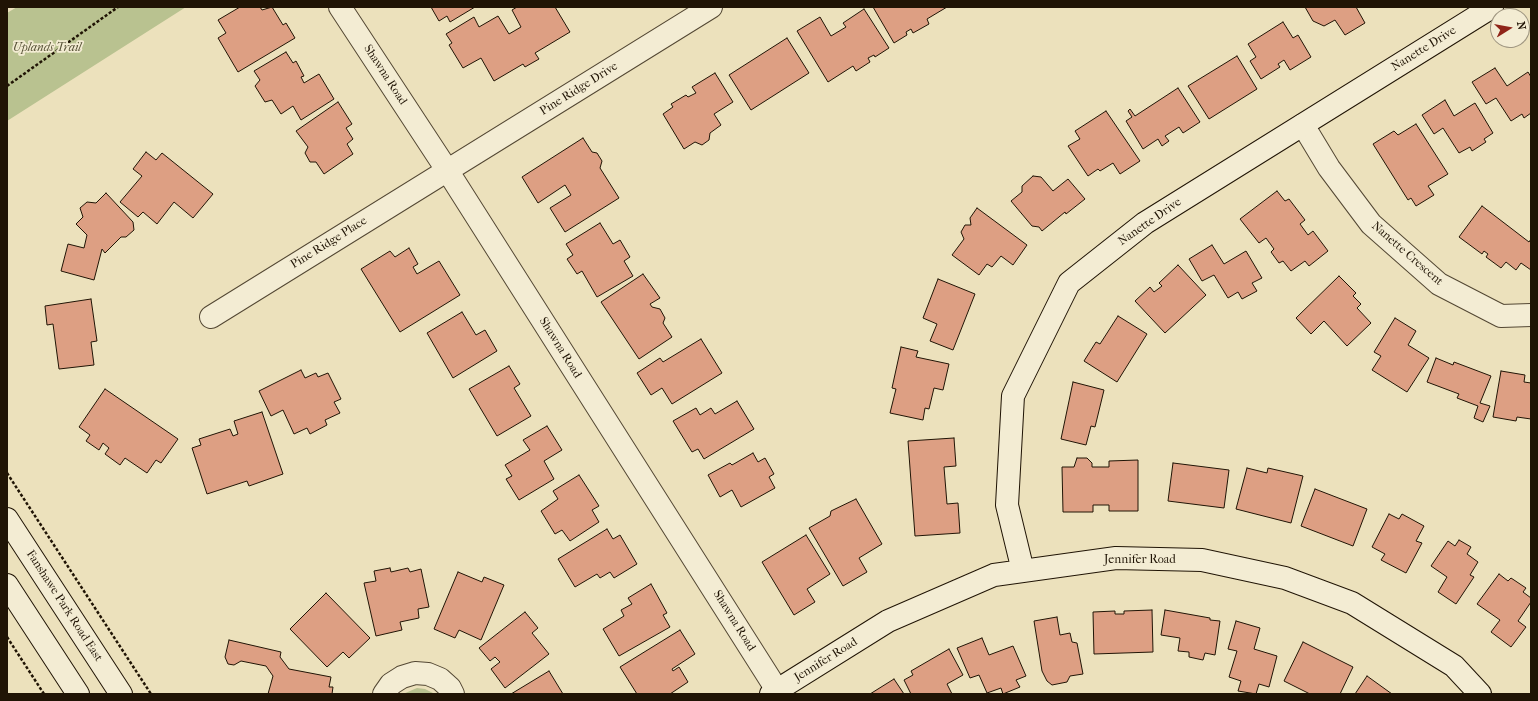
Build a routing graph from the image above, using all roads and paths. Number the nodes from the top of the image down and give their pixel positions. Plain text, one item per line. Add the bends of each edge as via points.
1 (118, 7) edge
2 (340, 7) edge
3 (711, 7) edge
4 (1492, 7) edge
5 (7, 86) edge
6 (1303, 125) junction
7 (447, 170) junction
8 (1531, 315) edge
9 (211, 317) dead end
10 (7, 473) edge
11 (7, 519) edge
12 (1023, 571) junction
13 (7, 585) edge
14 (7, 637) edge
15 (774, 692) edge
16 (44, 694) edge
17 (78, 694) edge
18 (121, 694) edge
19 (151, 694) edge
20 (384, 694) edge
21 (453, 694) edge
22 (1480, 694) edge

1 - 5 path
2 - 7 street, Shawna Road
3 - 7 street, Pine Ridge Drive
4 - 6 street, Nanette Drive
6 - 8 street, Nanette Crescent via 1328,168 1371,224 1439,284 1500,316
6 - 12 street, Nanette Drive via 1145,223 1069,283 1013,396 1007,505
7 - 9 street, Pine Ridge Place
7 - 15 street, Shawna Road
10 - 19 path
11 - 18 street, Fanshawe Park Road East
12 - 15 street, Jennifer Road via 994,575 888,621
12 - 22 street, Jennifer Road via 1116,558 1202,560 1285,578 1352,603 1454,666
13 - 17 street
14 - 16 path
20 - 21 street via 391,684 415,673 428,674 440,679

